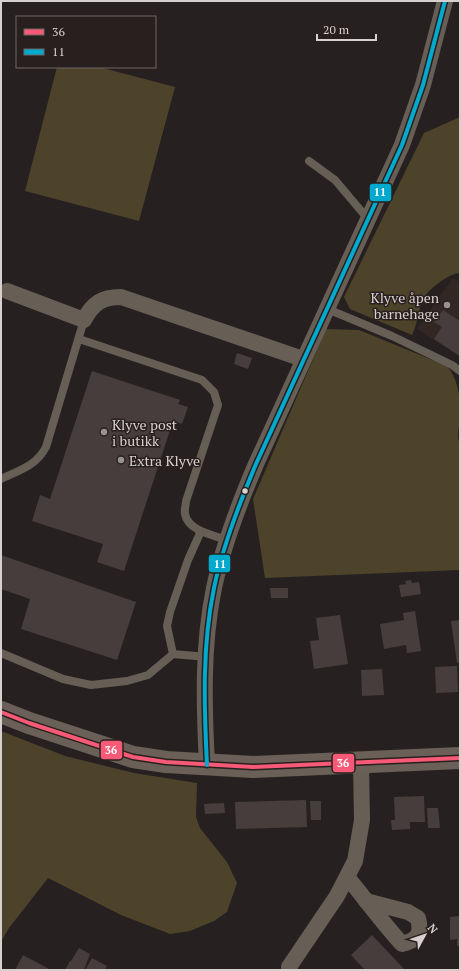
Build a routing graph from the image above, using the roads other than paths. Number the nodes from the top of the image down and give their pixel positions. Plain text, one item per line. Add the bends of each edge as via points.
1 (445, 1) edge
2 (309, 161) dead end
3 (368, 219) junction
4 (7, 291) dead end
5 (326, 308) junction
6 (84, 320) junction
7 (79, 338) junction
8 (303, 359) junction
9 (460, 371) edge
10 (1, 479) edge
11 (201, 531) junction
12 (227, 540) junction
13 (1, 653) edge
14 (174, 654) junction
15 (207, 657) junction
16 (1, 712) edge
17 (460, 758) edge
18 (361, 762) junction
19 (207, 765) junction
20 (348, 878) junction
21 (366, 901) dead end
22 (288, 967) dead end

1 - 3 street via 423,85 402,145
2 - 3 lane via 335,180
3 - 5 street
4 - 6 street
5 - 8 street
5 - 9 lane via 392,336
6 - 7 lane
6 - 8 street via 99,301 108,297 121,297
7 - 10 lane via 44,452 32,465
7 - 11 lane via 202,380 214,392 218,405 186,501 185,514
8 - 12 street via 237,508
11 - 12 lane
11 - 14 lane via 170,612 167,626
12 - 15 street via 214,589
13 - 14 lane via 63,679 91,685 127,681 148,675
14 - 15 lane
15 - 19 street via 204,677
16 - 19 main road via 133,757
17 - 18 main road
18 - 19 main road via 254,767
18 - 20 street via 362,820 355,861
20 - 21 street
20 - 22 street

